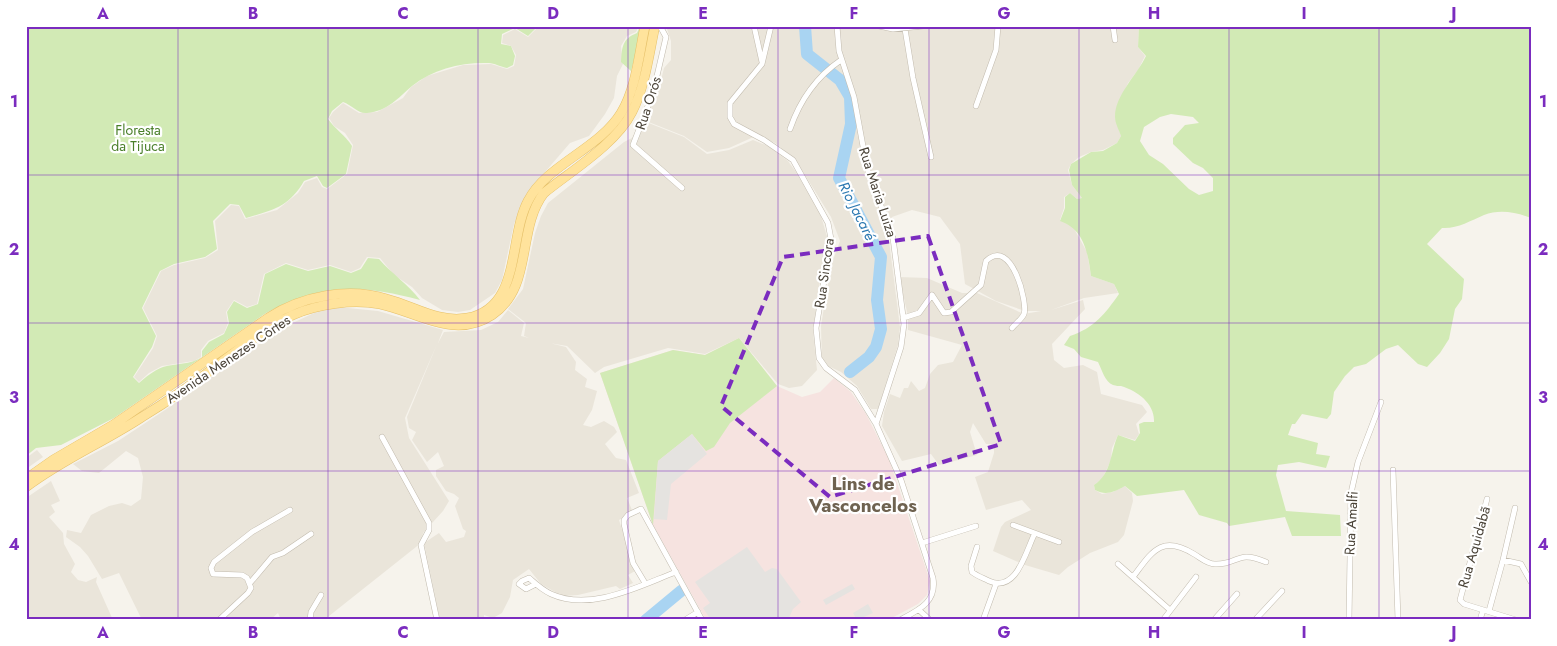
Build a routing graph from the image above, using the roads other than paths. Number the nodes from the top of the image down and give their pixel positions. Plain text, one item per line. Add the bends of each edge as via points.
1 (645, 26) edge
2 (655, 26) edge
3 (660, 26) edge
4 (754, 26) edge
5 (771, 26) edge
6 (837, 26) edge
7 (879, 26) edge
8 (923, 26) edge
9 (998, 26) edge
10 (1113, 26) edge
11 (906, 29) junction
12 (1116, 40) dead end
13 (842, 60) junction
14 (762, 64) junction
15 (976, 106) dead end
16 (790, 129) dead end
17 (931, 156) dead end
18 (682, 188) dead end
19 (903, 318) junction
20 (1012, 328) dead end
21 (1381, 402) dead end
22 (876, 424) junction
23 (382, 438) dead end
24 (1393, 470) dead end
25 (26, 479) edge
26 (26, 487) edge
27 (1487, 499) dead end
28 (1515, 508) dead end
29 (290, 510) dead end
30 (976, 526) dead end
31 (1013, 526) dead end
32 (311, 534) dead end
33 (1034, 535) junction
34 (1059, 542) dead end
35 (922, 543) junction
36 (977, 547) dead end
37 (1503, 560) junction
38 (1266, 562) dead end
39 (1118, 564) dead end
40 (676, 572) junction
41 (1133, 577) junction
42 (1196, 577) dead end
43 (1531, 582) edge
44 (250, 583) junction
45 (646, 583) junction
46 (536, 584) dead end
47 (996, 584) junction
48 (1282, 591) dead end
49 (321, 594) dead end
50 (1237, 594) dead end
51 (919, 610) junction
52 (1170, 610) junction
53 (1486, 610) junction
54 (698, 612) junction
55 (219, 620) edge
56 (310, 620) edge
57 (437, 620) edge
58 (685, 620) edge
59 (702, 620) edge
60 (900, 620) edge
61 (930, 620) edge
62 (983, 620) edge
63 (1163, 620) edge
64 (1214, 620) edge
65 (1255, 620) edge
66 (1349, 620) edge
67 (1398, 620) edge
68 (1480, 620) edge
69 (1516, 620) edge

1 - 25 main road, Avenida Menezes Côrtes via 630,91 620,115 608,129 545,180 529,198 521,218 506,286 486,310 470,317 437,317 387,299 356,294 329,296 291,306 268,318 113,425
2 - 26 main road, Avenida Menezes Côrtes via 632,113 614,136 538,201 516,287 493,314 474,323 449,326 391,307 347,302 292,315 264,331 142,418 61,462
3 - 18 street, Rua Orós via 666,37 653,93 633,145
4 - 14 street
5 - 14 street, Rua Sincora
6 - 13 street, Rua Maria Luiza
7 - 11 street
8 - 11 street
9 - 15 street via 996,50
10 - 12 street
11 - 17 street via 912,78
13 - 16 street via 822,74 806,94
13 - 19 street, Rua Maria Luiza via 868,168 893,238
14 - 22 street, Rua Sincora via 730,103 730,117 734,124 793,160 823,213 831,238 816,328 819,358 826,368 855,390
19 - 20 street via 919,313 932,295 944,313 952,312 981,285 986,261 1000,256 1013,266 1025,307 1024,315
19 - 22 street, Rua Maria Luiza via 902,341
21 - 66 street, Rua Amalfi via 1358,462 1351,493
22 - 35 street via 893,459
23 - 57 street via 429,522 429,530 421,546
24 - 67 street
27 - 53 street, Rua Aquidabã via 1460,597 1464,604
28 - 37 street
29 - 44 street via 223,552 211,568 213,574 242,575
30 - 35 street
31 - 33 street
32 - 44 street via 272,557
33 - 34 street
33 - 47 street via 1013,578
35 - 51 street via 934,586 930,599
36 - 47 street via 972,572
37 - 43 street via 1521,564
37 - 53 street
38 - 41 street via 1245,556 1210,564 1180,547 1164,545 1153,552
39 - 41 street
40 - 45 street
40 - 45 street via 645,513 639,510 624,520 630,552
40 - 54 street
41 - 52 street
42 - 52 street
44 - 55 street via 248,594
45 - 46 street via 609,596 578,600 550,594
47 - 62 street
48 - 65 street
49 - 56 street
50 - 64 street
51 - 60 street
51 - 61 street
52 - 63 street
53 - 68 street
53 - 69 street, Rua Aquidabã
54 - 58 street
54 - 59 street

